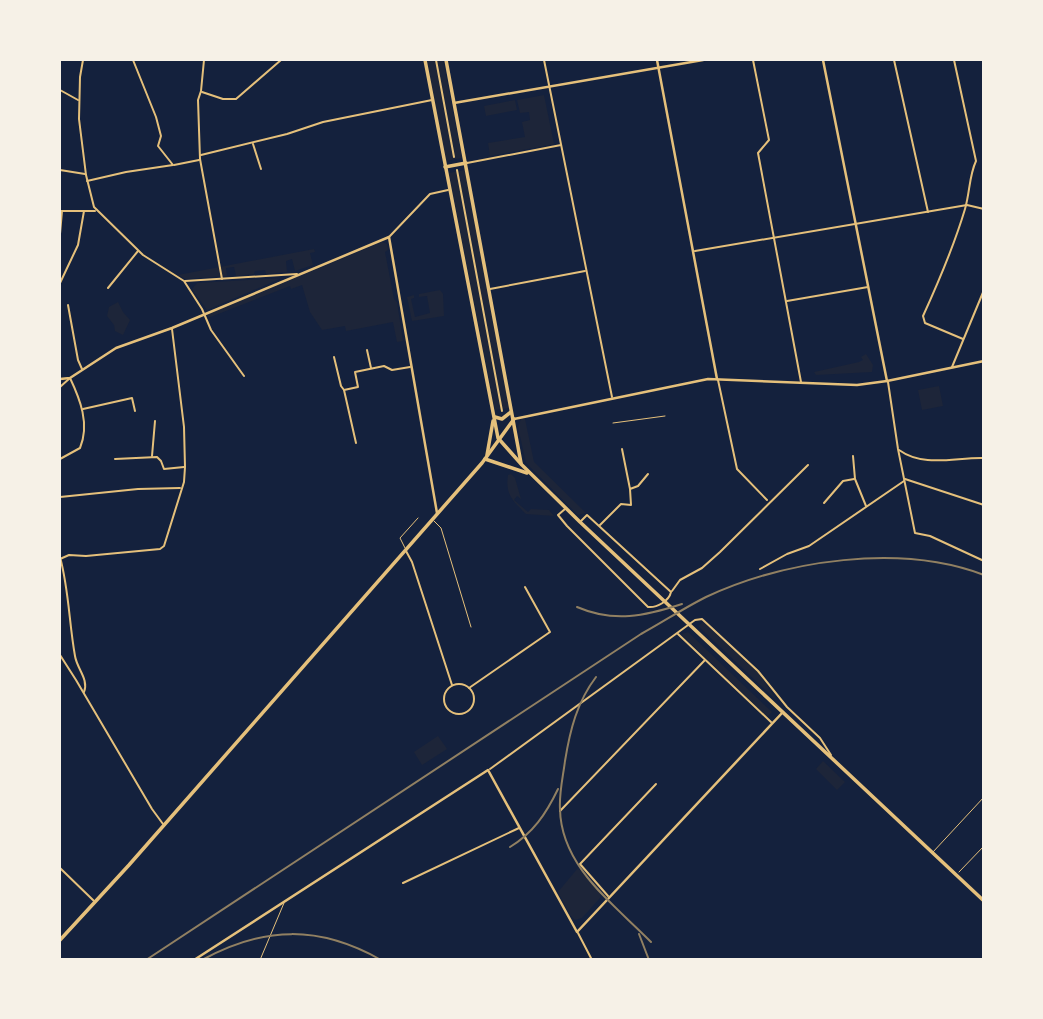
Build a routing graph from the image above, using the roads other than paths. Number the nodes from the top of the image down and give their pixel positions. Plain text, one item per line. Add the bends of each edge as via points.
1 (83, 60) edge
2 (133, 60) edge
3 (204, 60) edge
4 (281, 60) edge
5 (425, 60) edge
6 (436, 60) edge
7 (446, 60) edge
8 (544, 60) edge
9 (657, 60) edge
10 (703, 60) edge
11 (753, 60) edge
12 (823, 60) edge
13 (894, 60) edge
14 (954, 60) edge
15 (658, 68) junction
16 (549, 87) junction
17 (60, 90) edge
18 (201, 91) junction
19 (79, 100) junction
20 (432, 100) junction
21 (454, 103) junction
22 (253, 142) junction
23 (561, 145) junction
24 (201, 155) junction
25 (454, 157) dead end
26 (200, 159) junction
27 (466, 163) junction
28 (173, 165) junction
29 (445, 167) junction
30 (261, 169) dead end
31 (60, 170) edge
32 (457, 170) dead end
33 (86, 174) junction
34 (87, 181) junction
35 (449, 190) junction
36 (967, 205) junction
37 (984, 209) edge
38 (61, 211) edge
39 (84, 211) junction
40 (96, 211) junction
41 (928, 212) junction
42 (857, 224) junction
43 (60, 234) edge
44 (389, 237) junction
45 (774, 237) junction
46 (138, 251) junction
47 (693, 251) junction
48 (586, 270) junction
49 (298, 274) junction
50 (222, 279) junction
51 (184, 281) junction
52 (60, 283) edge
53 (869, 286) junction
54 (108, 288) dead end
55 (489, 289) junction
56 (984, 290) edge
57 (786, 301) junction
58 (68, 305) dead end
59 (204, 313) junction
60 (172, 328) junction
61 (963, 339) junction
62 (367, 350) dead end
63 (334, 357) dead end
64 (984, 361) edge
65 (410, 367) junction
66 (952, 367) junction
67 (371, 369) junction
68 (82, 370) junction
69 (244, 376) dead end
70 (70, 378) junction
71 (60, 379) edge
72 (717, 379) junction
73 (887, 381) junction
74 (802, 383) junction
75 (60, 387) edge
76 (344, 390) junction
77 (612, 398) junction
78 (82, 410) junction
79 (135, 411) dead end
80 (502, 411) dead end
81 (512, 411) junction
82 (493, 415) junction
83 (665, 416) dead end
84 (514, 419) junction
85 (155, 421) dead end
86 (613, 423) dead end
87 (499, 439) junction
88 (356, 443) dead end
89 (622, 449) dead end
90 (898, 449) junction
91 (511, 453) junction
92 (853, 456) dead end
93 (152, 457) junction
94 (984, 458) edge
95 (60, 459) edge
96 (115, 459) dead end
97 (485, 459) junction
98 (522, 465) junction
99 (808, 465) dead end
100 (510, 466) junction
101 (185, 467) junction
102 (648, 474) dead end
103 (535, 478) junction
104 (855, 479) junction
105 (904, 480) junction
106 (181, 488) junction
107 (630, 489) junction
108 (60, 497) edge
109 (769, 502) junction
110 (824, 503) dead end
111 (984, 505) edge
112 (566, 508) junction
113 (866, 508) junction
114 (437, 514) junction
115 (418, 519) dead end
116 (432, 520) junction
117 (580, 522) junction
118 (600, 526) junction
119 (405, 550) junction
120 (60, 558) edge
121 (984, 561) edge
122 (760, 569) dead end
123 (525, 587) dead end
124 (671, 592) junction
125 (471, 627) dead end
126 (678, 634) junction
127 (60, 655) edge
128 (705, 660) junction
129 (64, 661) junction
130 (60, 664) edge
131 (452, 685) junction
132 (470, 688) junction
133 (84, 693) junction
134 (788, 707) junction
135 (783, 712) junction
136 (773, 723) junction
137 (836, 762) junction
138 (488, 770) junction
139 (656, 784) dead end
140 (984, 797) edge
141 (560, 810) dead end
142 (164, 825) junction
143 (520, 828) junction
144 (984, 846) edge
145 (933, 853) junction
146 (60, 868) edge
147 (956, 875) junction
148 (403, 883) dead end
149 (610, 898) junction
150 (285, 900) junction
151 (95, 901) junction
152 (984, 901) edge
153 (577, 932) junction
154 (60, 940) edge
155 (194, 960) edge
156 (261, 960) edge
157 (592, 960) edge

1 - 19 street
2 - 28 street via 156,117 161,136 158,146
3 - 18 street
4 - 18 street via 236,99
5 - 20 main road
6 - 25 street
7 - 21 main road
8 - 16 street
9 - 15 street
10 - 15 street
11 - 45 street via 768,137 758,153
12 - 42 street
13 - 41 street
14 - 36 street via 976,161
15 - 16 street
15 - 47 street
16 - 21 street
16 - 23 street
17 - 19 street
18 - 24 street
19 - 33 street
20 - 22 street
20 - 29 main road
21 - 27 main road
22 - 24 street
22 - 30 street
23 - 27 street
23 - 48 street
24 - 26 street
26 - 28 street
26 - 50 street
27 - 29 main road
27 - 55 main road
28 - 34 street
29 - 35 main road
31 - 33 street
32 - 80 street
33 - 34 street
34 - 40 street
35 - 44 street via 430,194
35 - 82 main road
36 - 37 street
36 - 41 street
36 - 61 street via 923,317 925,323
38 - 39 street
38 - 43 street
39 - 40 street
39 - 52 street via 80,241
40 - 46 street
41 - 42 street
42 - 45 street
42 - 53 street
44 - 49 street
44 - 65 street
45 - 47 street
45 - 57 street
46 - 51 street
46 - 54 street
47 - 72 street
48 - 55 street
48 - 77 street
49 - 50 street
49 - 59 street
50 - 51 street
51 - 59 street
53 - 57 street
53 - 73 street
55 - 81 main road
56 - 61 street
57 - 74 street
58 - 68 street
59 - 60 street
59 - 69 street
60 - 68 street via 116,348
60 - 101 street
61 - 66 street
62 - 67 street
63 - 76 street
64 - 66 street
65 - 67 street
65 - 114 street
66 - 73 street
67 - 76 street via 355,372 358,387
68 - 70 street
70 - 71 street
70 - 75 street
70 - 78 street
72 - 74 street
72 - 77 street
72 - 109 street via 737,469
73 - 74 street
73 - 90 street
76 - 88 street
77 - 84 street
78 - 79 street via 133,398
78 - 95 street via 82,445
81 - 82 main road via 502,419
81 - 84 main road
82 - 87 main road
82 - 97 main road
83 - 86 lane
84 - 87 main road
84 - 98 main road
85 - 93 street
87 - 91 main road
87 - 97 main road
89 - 107 street
90 - 94 street via 924,460
90 - 105 street
91 - 98 main road
91 - 100 main road
92 - 104 street
93 - 96 street
93 - 101 street via 160,459 164,469
97 - 100 main road
97 - 114 main road
98 - 103 main road
99 - 109 street
100 - 103 main road
101 - 106 street
102 - 107 street
103 - 112 main road
104 - 110 street via 843,481
104 - 113 street
105 - 111 street
105 - 113 street
105 - 121 street via 915,533
106 - 108 street
106 - 120 street via 162,548
107 - 118 street via 631,505 621,504
109 - 124 street via 720,552 680,580
112 - 117 main road
112 - 124 street via 558,515 567,526 648,607 658,606
113 - 122 street via 809,546
114 - 116 main road
115 - 119 lane via 400,538
116 - 119 main road
116 - 125 lane via 441,528
117 - 118 street via 587,515
117 - 135 main road
118 - 124 street
119 - 131 street
119 - 142 main road
120 - 133 street via 75,657 87,685
123 - 132 street via 550,632
126 - 128 street
126 - 134 street via 695,620 704,619
126 - 138 street
127 - 129 street
128 - 136 street
128 - 141 street
129 - 130 street
129 - 133 street
131 - 132 street
131 - 132 street via 444,699 456,713 472,706
133 - 142 street
134 - 135 street
134 - 137 street via 820,738
135 - 136 street
135 - 137 main road
136 - 149 street
137 - 145 main road
138 - 143 street
138 - 150 street
139 - 149 street via 580,864
140 - 145 lane
142 - 151 main road
143 - 148 street
143 - 153 street
144 - 147 lane
145 - 147 main road
146 - 151 street
147 - 152 main road
149 - 153 street
150 - 155 street
150 - 156 lane
151 - 154 main road
153 - 157 street

